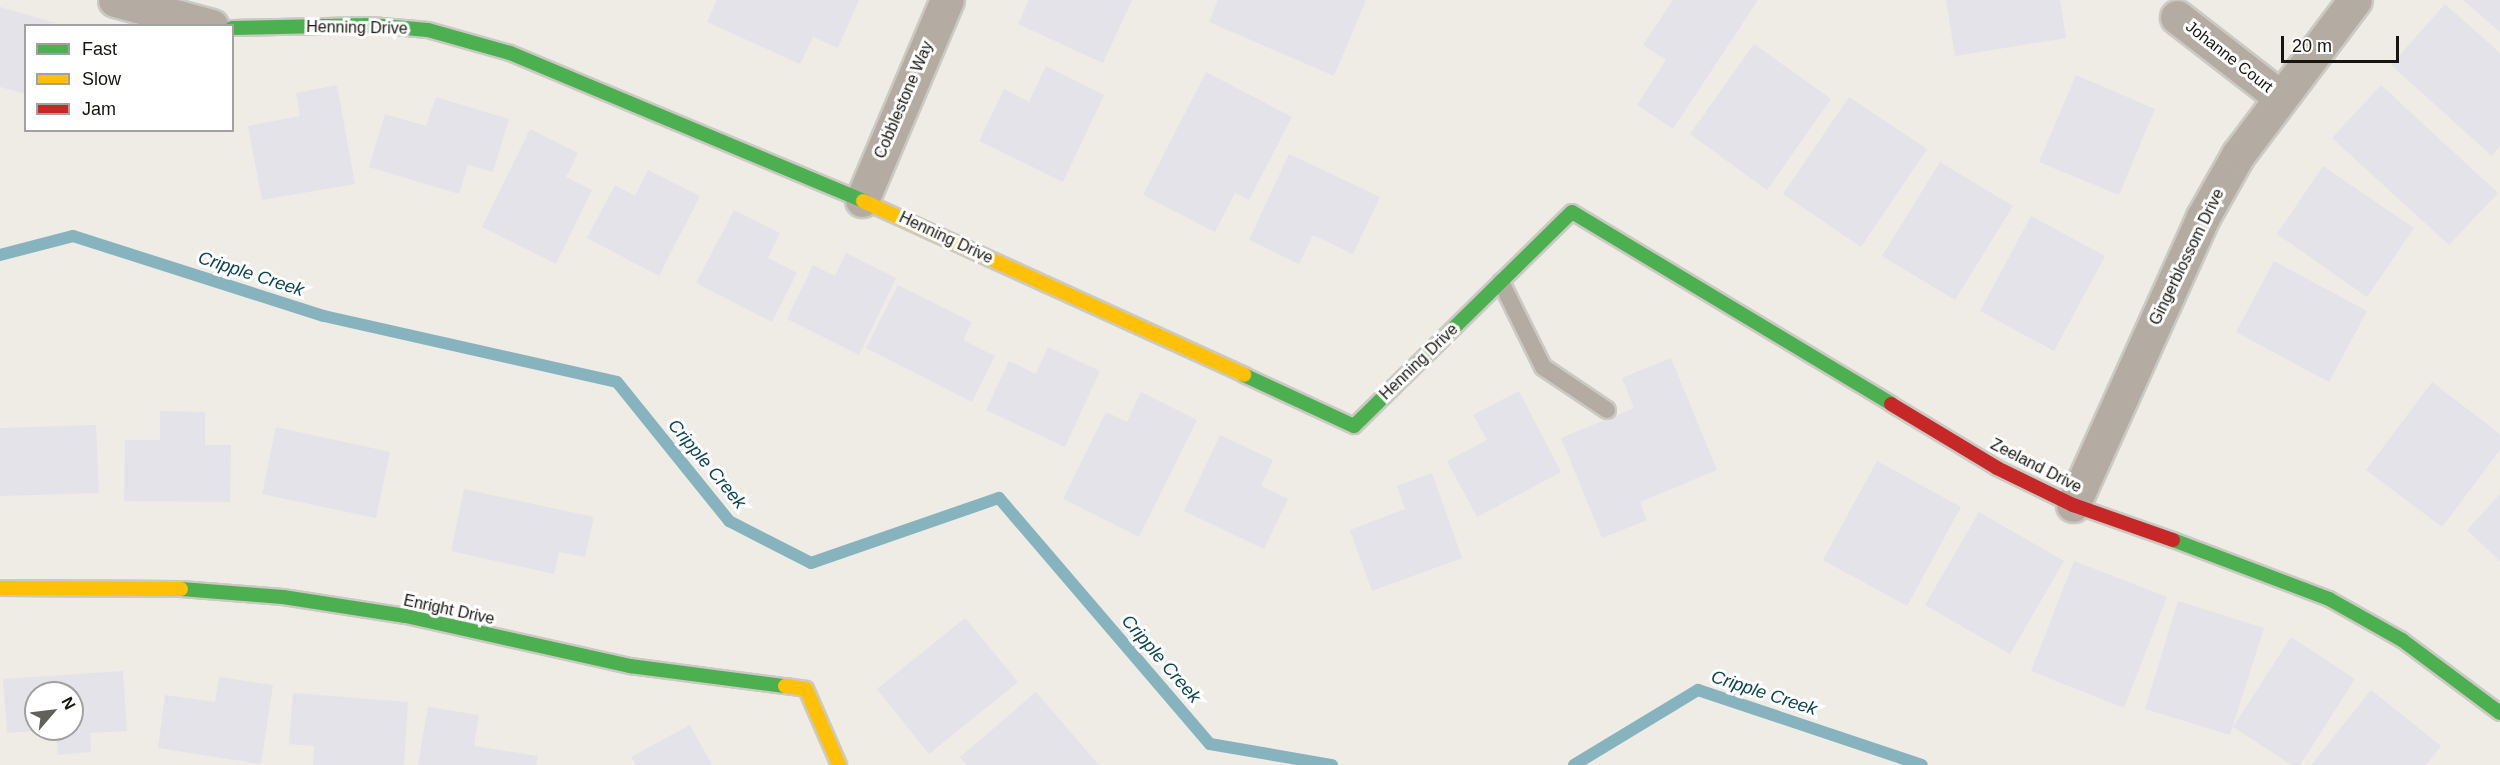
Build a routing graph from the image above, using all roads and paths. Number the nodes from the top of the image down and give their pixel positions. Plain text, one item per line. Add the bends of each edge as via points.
1 (115, 0) edge
2 (947, 0) edge
3 (2355, 0) edge
4 (2177, 17) dead end
5 (205, 24) edge
6 (234, 28) edge
7 (2280, 97) junction
8 (862, 200) junction
9 (1572, 212) joint
10 (1501, 282) junction
11 (1607, 410) dead end
12 (2073, 505) junction
13 (0, 588) edge
14 (2500, 713) edge
15 (839, 765) edge

1 - 5 street
2 - 8 street, Cobblestone Way
3 - 7 street, Gingerblossom Drive
4 - 7 street, Johanne Court
6 - 8 street, Henning Drive via 370,25 428,30 484,44
7 - 12 street, Gingerblossom Drive via 2238,155 2203,217
8 - 10 street, Henning Drive via 1354,426
9 - 10 street, Henning Drive
9 - 12 street, Zeeland Drive via 1997,468
10 - 11 lane via 1543,367
12 - 14 street, Zeeland Drive via 2252,567 2329,599 2402,640
13 - 15 street, Enright Drive via 160,587 284,597 406,616 630,666 806,689

